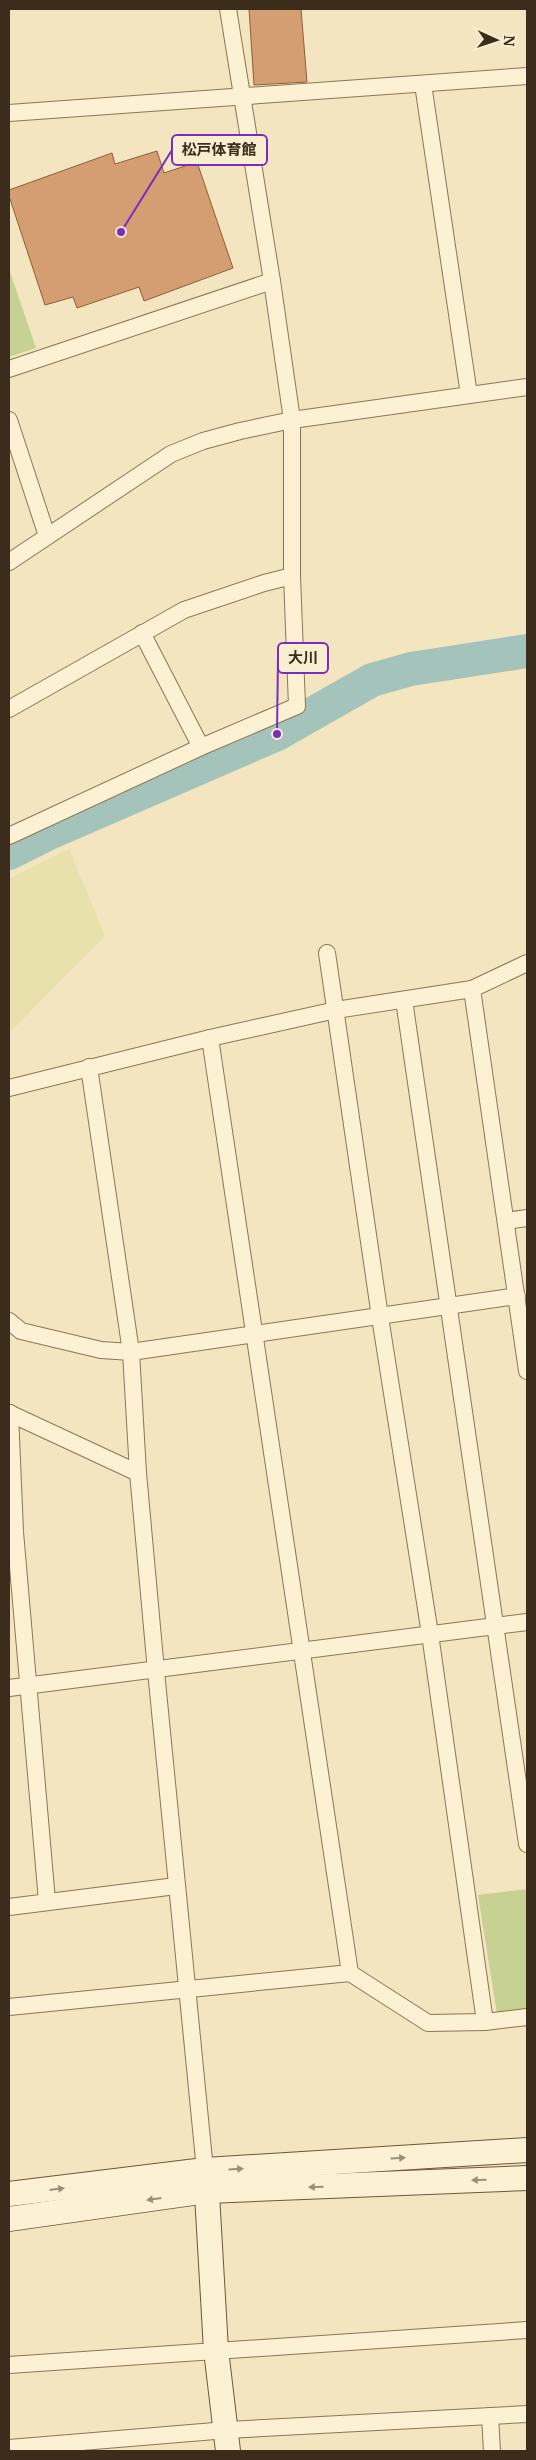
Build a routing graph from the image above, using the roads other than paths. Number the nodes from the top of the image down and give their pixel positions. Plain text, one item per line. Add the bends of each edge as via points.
1 (228, 9) edge
2 (527, 76) edge
3 (422, 84) junction
4 (242, 97) junction
5 (9, 113) edge
6 (272, 281) junction
7 (9, 370) edge
8 (527, 387) edge
9 (469, 395) junction
10 (9, 420) edge
11 (292, 420) junction
12 (47, 536) junction
13 (9, 562) edge
14 (292, 576) junction
15 (142, 633) junction
16 (9, 709) edge
17 (201, 747) junction
18 (9, 836) edge
19 (327, 953) dead end
20 (527, 963) edge
21 (472, 988) junction
22 (404, 1000) junction
23 (336, 1010) junction
24 (210, 1038) junction
25 (89, 1067) junction
26 (9, 1088) edge
27 (527, 1218) edge
28 (506, 1221) junction
29 (516, 1296) junction
30 (449, 1307) junction
31 (380, 1318) junction
32 (9, 1320) edge
33 (256, 1335) junction
34 (131, 1352) junction
35 (527, 1371) edge
36 (9, 1413) edge
37 (138, 1473) junction
38 (12, 1530) edge
39 (527, 1622) edge
40 (497, 1626) junction
41 (430, 1634) junction
42 (302, 1652) junction
43 (156, 1670) junction
44 (28, 1685) junction
45 (9, 1688) edge
46 (527, 1844) edge
47 (176, 1886) junction
48 (47, 1901) junction
49 (9, 1907) edge
50 (350, 1973) junction
51 (186, 1989) junction
52 (9, 2007) edge
53 (527, 2018) edge
54 (485, 2022) junction
55 (527, 2150) edge
56 (527, 2178) edge
57 (206, 2181) junction
58 (9, 2194) edge
59 (9, 2219) edge
60 (527, 2330) edge
61 (216, 2350) junction
62 (9, 2366) edge
63 (527, 2414) edge
64 (490, 2416) junction
65 (228, 2441) edge
66 (9, 2448) edge
67 (492, 2451) edge

1 - 4 street
2 - 3 street
3 - 4 street
3 - 9 street
4 - 5 street
4 - 6 street
6 - 7 street
6 - 11 street
8 - 9 street
9 - 11 street
10 - 12 street
11 - 12 street via 240,430 171,454
11 - 14 street
12 - 13 street
14 - 15 street via 184,610
14 - 17 street via 296,706
15 - 16 street
15 - 17 street
17 - 18 street
19 - 23 street
20 - 21 street
21 - 22 street
21 - 28 street
22 - 23 street
22 - 30 street
23 - 24 street
23 - 31 street
24 - 25 street
24 - 33 street
25 - 26 street
25 - 34 street
27 - 28 street
28 - 29 street
29 - 30 street
29 - 35 street
30 - 31 street
30 - 40 street
31 - 33 street
31 - 41 street
32 - 34 street via 21,1331 101,1350
33 - 34 street
33 - 42 street
34 - 37 street
36 - 37 street
36 - 38 street
37 - 43 street
38 - 44 street
39 - 40 street
40 - 41 street
40 - 46 street
41 - 42 street
41 - 54 street
42 - 43 street
42 - 50 street
43 - 44 street
43 - 47 street
44 - 45 street
44 - 48 street
47 - 48 street
47 - 51 street
48 - 49 street
50 - 51 street
50 - 54 street via 428,2023
51 - 52 street
51 - 57 street
53 - 54 street
57 -> 55 street
56 -> 57 street
58 -> 57 street
57 -> 59 street
57 - 61 street
60 - 61 street
61 - 62 street
61 - 65 street
63 - 64 street
64 - 65 street
64 - 67 street
65 - 66 street

